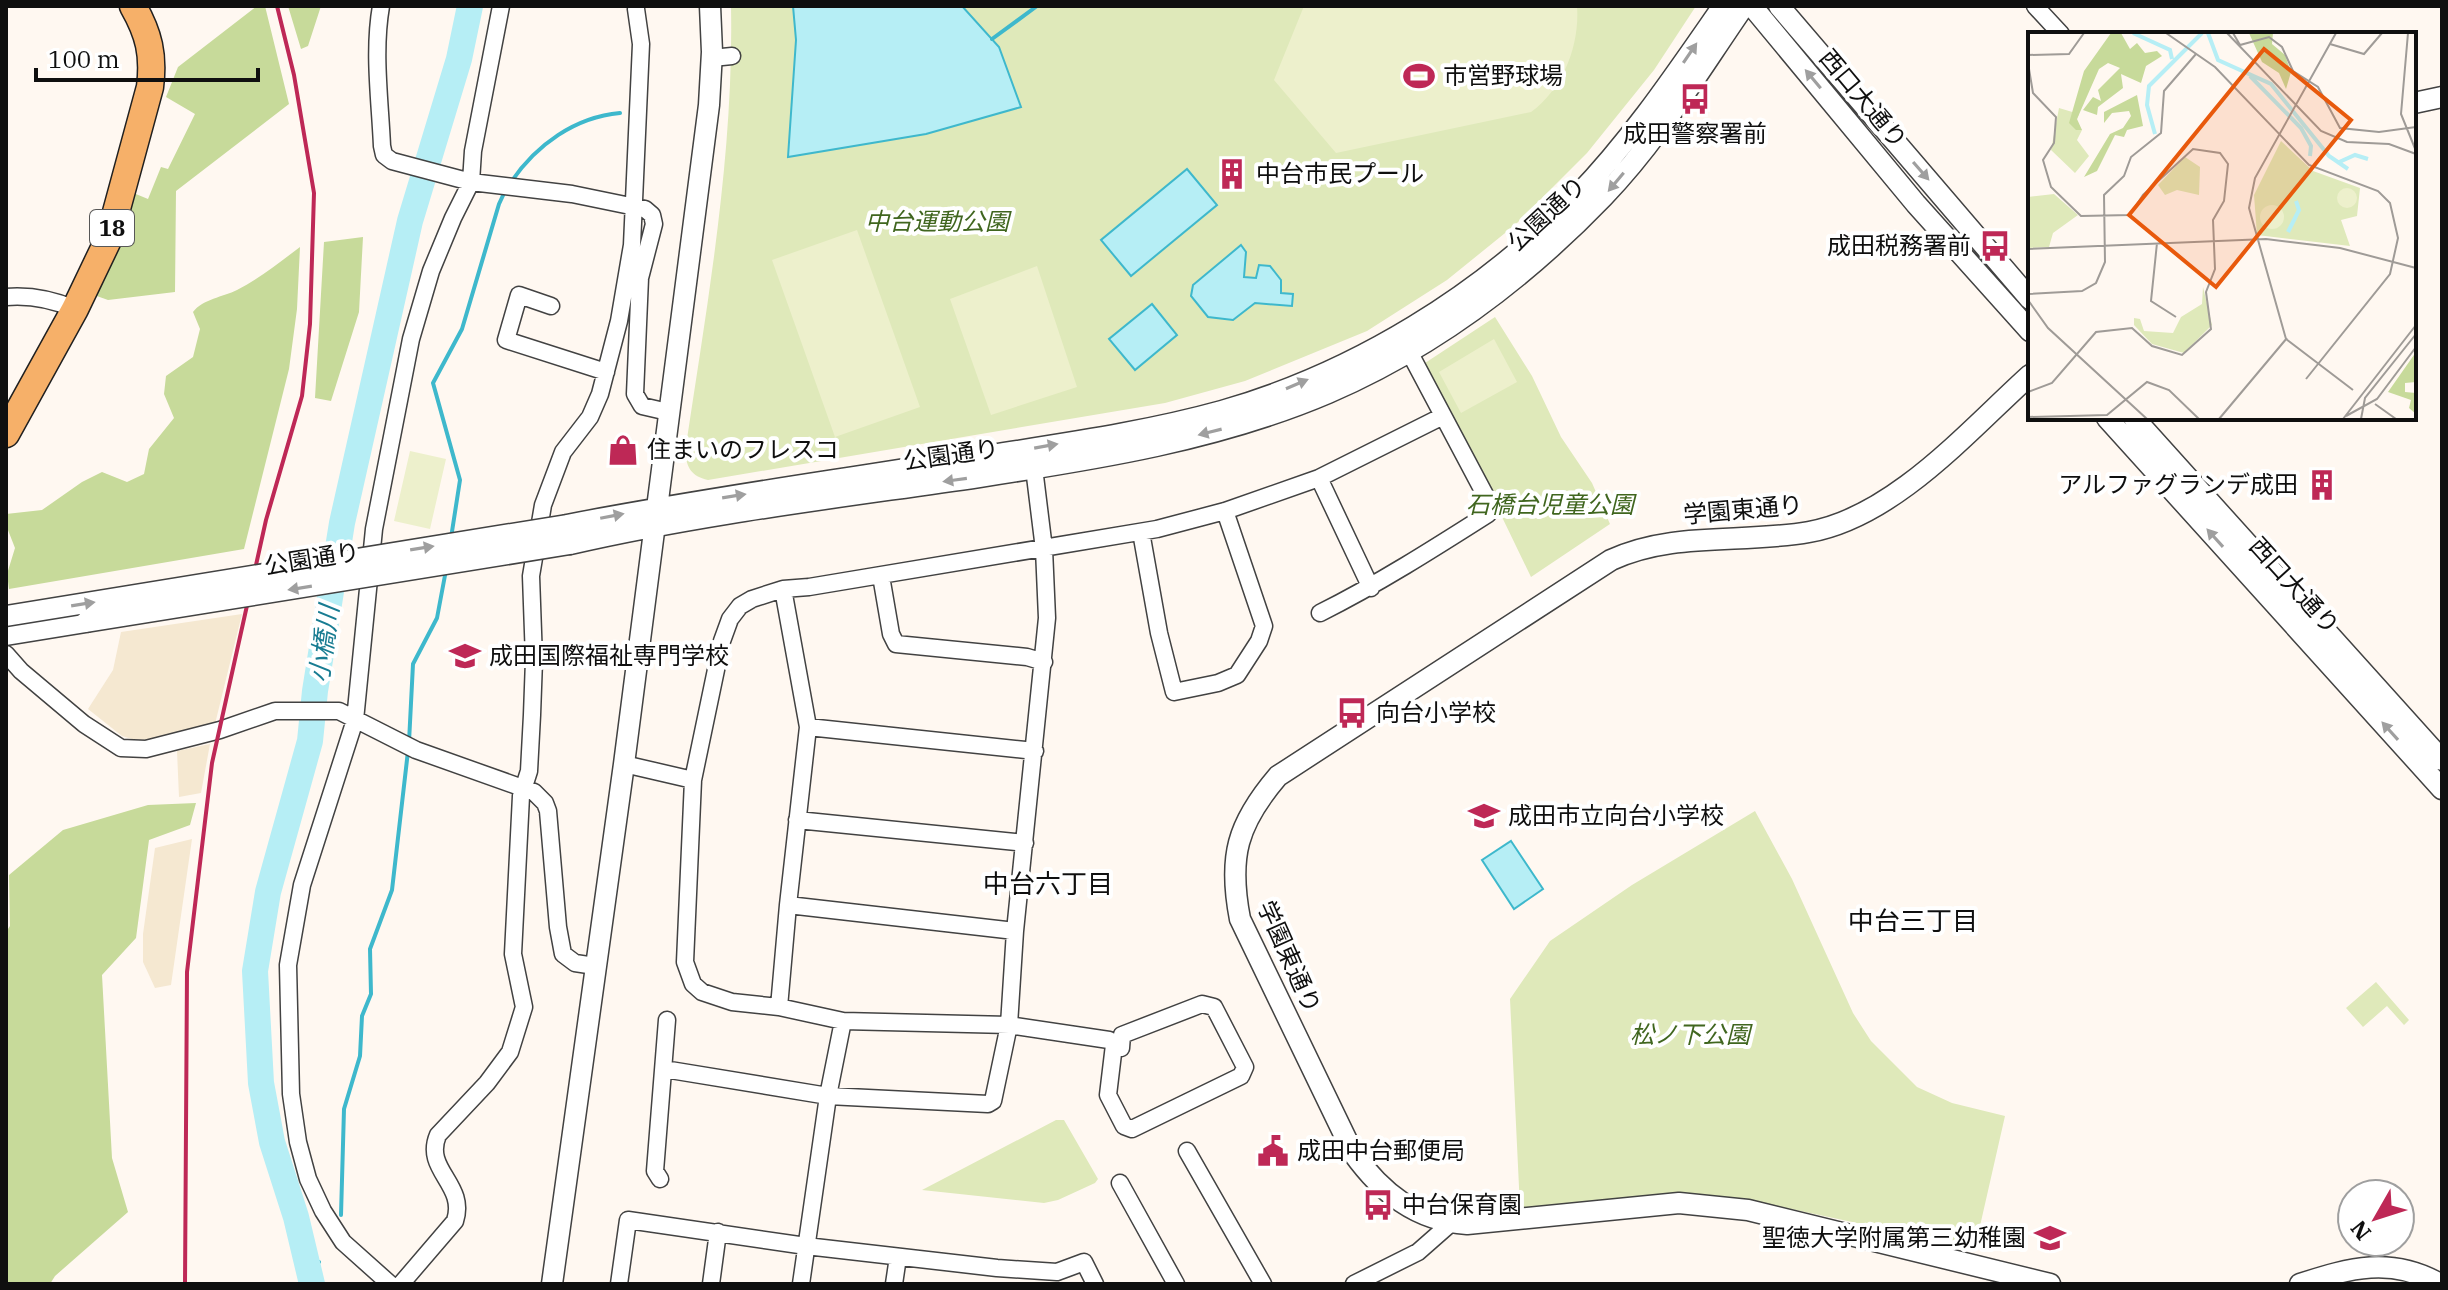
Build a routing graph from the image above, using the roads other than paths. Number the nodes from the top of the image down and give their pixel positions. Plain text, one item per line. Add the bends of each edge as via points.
1 (133, 6) edge
2 (381, 6) edge
3 (501, 6) edge
4 (710, 6) edge
5 (1723, 6) edge
6 (1744, 6) edge
7 (1752, 6) edge
8 (1779, 6) edge
9 (2035, 6) edge
10 (636, 9) dead end
11 (2059, 32) edge
12 (2442, 97) edge
13 (2416, 103) edge
14 (464, 181) junction
15 (633, 207) junction
16 (6, 297) edge
17 (2028, 297) edge
18 (551, 306) dead end
19 (75, 309) junction
20 (2028, 329) edge
21 (1404, 342) junction
22 (606, 372) junction
23 (2028, 377) edge
24 (668, 412) junction
25 (1441, 417) junction
26 (2109, 420) edge
27 (2136, 420) edge
28 (6, 434) edge
29 (1034, 468) junction
30 (1319, 478) junction
31 (1225, 511) junction
32 (655, 516) junction
33 (1141, 532) junction
34 (568, 535) junction
35 (1044, 549) junction
36 (881, 576) junction
37 (1371, 588) junction
38 (783, 589) junction
39 (1320, 613) dead end
40 (6, 616) edge
41 (6, 635) edge
42 (6, 654) edge
43 (1044, 662) junction
44 (355, 720) junction
45 (808, 727) junction
46 (1035, 751) junction
47 (2442, 760) edge
48 (624, 764) junction
49 (693, 780) junction
50 (524, 789) junction
51 (2442, 789) edge
52 (797, 820) junction
53 (1025, 843) junction
54 (788, 905) junction
55 (1015, 931) junction
56 (595, 966) junction
57 (779, 1007) junction
58 (667, 1020) dead end
59 (843, 1021) junction
60 (1009, 1025) junction
61 (1121, 1048) junction
62 (664, 1069) junction
63 (828, 1096) junction
64 (1187, 1151) dead end
65 (660, 1179) dead end
66 (1120, 1183) dead end
67 (1451, 1223) junction
68 (718, 1232) junction
69 (806, 1246) junction
70 (898, 1257) junction
71 (996, 1276) edge
72 (548, 1282) edge
73 (390, 1284) edge
74 (401, 1284) edge
75 (619, 1284) edge
76 (711, 1284) edge
77 (801, 1284) edge
78 (894, 1284) edge
79 (1095, 1284) edge
80 (1176, 1284) edge
81 (1263, 1284) edge
82 (1354, 1284) edge
83 (2050, 1284) edge
84 (2300, 1284) edge
85 (2440, 1284) edge

1 - 19 main road, 18 via 151,45 150,87 109,238
2 - 14 street via 378,59 384,155 403,166
3 - 14 street
4 - 24 street via 722,57 707,118
21 -> 5 street, 公園通り via 1576,197 1658,101
6 -> 21 street, 公園通り via 1656,136 1605,195 1519,276 1441,332
20 -> 7 street, 西口大通り via 1916,204
8 -> 17 street, 西口大通り
9 - 11 street
10 - 15 street via 641,44
12 - 13 street
14 - 15 street
14 - 44 street via 411,339 374,529
15 - 22 street via 632,245
15 - 24 street via 645,209 654,224 640,278 635,394 642,406
16 - 19 street
18 - 22 street via 519,295 506,340
19 - 28 main road, 18
21 - 25 street
21 -> 29 street, 公園通り via 1331,392 1241,424
32 -> 21 street, 公園通り via 1187,420 1283,390
22 - 50 street via 590,417 563,452 543,505 531,576 534,660
23 - 67 street, 学園東通り via 1878,506 1809,532 1666,543 1611,560 1278,776 1262,795 1238,840 1233,865 1248,940 1353,1153 1372,1180 1415,1210
24 - 32 street
25 - 30 street
25 - 37 street via 1491,506 1488,514
51 -> 26 street, 西口大通り
27 - 47 street, 西口大通り
29 -> 32 street, 公園通り
29 - 35 street
30 - 31 street
30 - 37 street
31 - 33 street
31 - 33 street via 1264,626 1237,675 1218,683 1174,692
32 - 34 street, 公園通り
32 - 48 street
33 - 35 street
40 -> 34 street, 公園通り, bridge
34 -> 41 street, 公園通り, bridge
35 - 36 street
35 - 43 street
36 - 38 street
36 - 43 street via 896,644
37 - 39 street
38 - 45 street
38 - 49 street via 752,599 730,619
42 - 44 street via 84,724 121,748 146,749 275,711 339,711
43 - 46 street
44 - 50 street via 409,747
44 - 73 street via 302,885 288,965 291,1094 308,1179 323,1211 343,1242
45 - 46 street
45 - 52 street
46 - 53 street
48 - 49 street
48 - 56 street
49 - 57 street via 688,973 693,984 713,998
50 - 56 street via 540,797 548,811 563,954 575,963
50 - 74 street via 513,954 522,1018 510,1052 438,1135 434,1157 459,1209 455,1221
52 - 53 street
52 - 54 street
53 - 55 street
54 - 55 street
54 - 57 street
55 - 60 street
56 - 72 street
57 - 59 street
58 - 62 street
59 - 60 street
59 - 63 street
60 - 61 street via 1109,1040
60 - 63 street via 993,1101 988,1104
61 - 61 street via 1122,1035 1202,1004 1214,1007 1245,1067 1241,1076 1132,1129 1124,1126 1108,1095 1114,1045
62 - 63 street
62 - 65 street via 655,1171
63 - 69 street
64 - 81 street
66 - 80 street
67 - 82 street via 1418,1252
67 - 83 street, 学園東通り via 1679,1203 1721,1207
68 - 69 street
68 - 75 street via 628,1220
68 - 76 street
69 - 70 street
69 - 77 street
70 - 71 street
70 - 78 street
71 - 79 street via 1057,1272 1084,1262
84 - 85 street via 2371,1265 2401,1269

